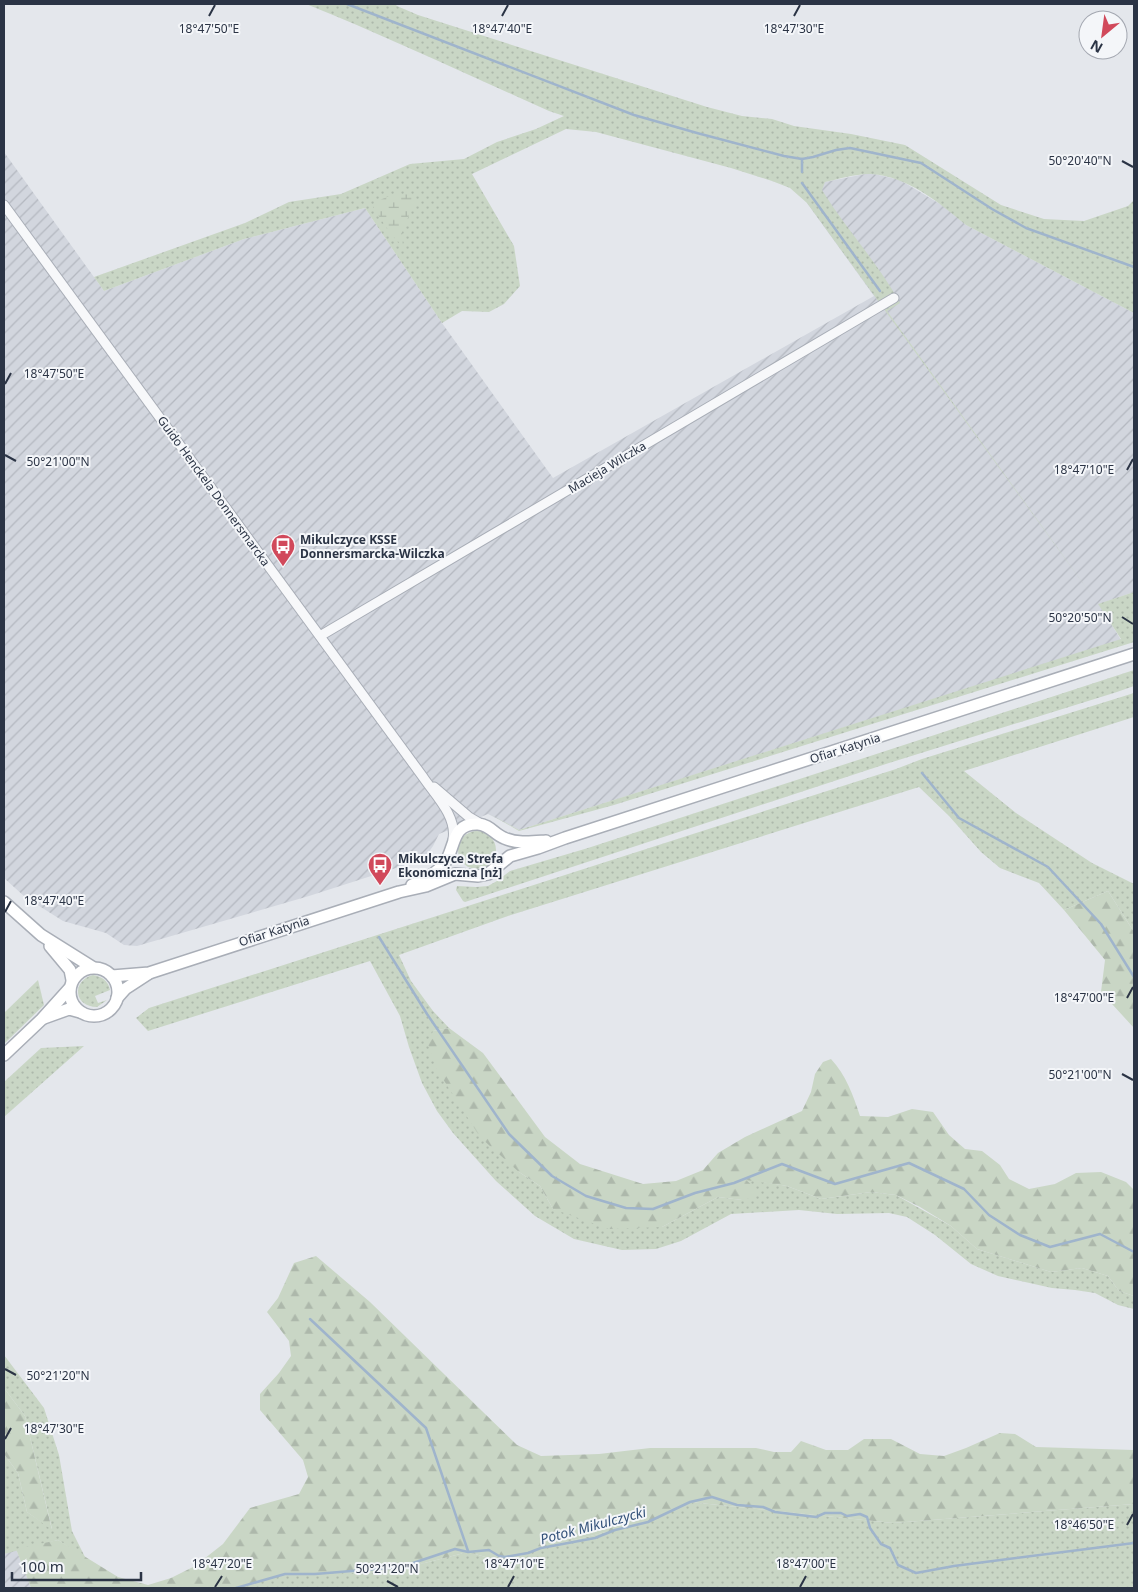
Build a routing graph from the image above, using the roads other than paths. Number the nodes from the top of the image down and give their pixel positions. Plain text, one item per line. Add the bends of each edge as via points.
1 (4, 205) edge
2 (894, 298) dead end
3 (320, 636) junction
4 (1134, 654) edge
5 (423, 777) junction
6 (484, 825) junction
7 (498, 835) junction
8 (556, 841) junction
9 (452, 845) junction
10 (499, 864) junction
11 (469, 875) junction
12 (399, 892) junction
13 (4, 902) edge
14 (41, 935) junction
15 (92, 967) junction
16 (149, 973) junction
17 (112, 976) junction
18 (71, 984) junction
19 (118, 998) junction
20 (80, 1012) junction
21 (42, 1019) junction
22 (4, 1055) edge

1 - 3 street, Guido Henckela Donnersmarcka
2 - 3 street, Macieja Wilczka
3 - 5 street, Guido Henckela Donnersmarcka
4 - 8 street, Ofiar Katynia
5 - 6 street, Guido Henckela Donnersmarcka via 469,817
5 - 9 street, Guido Henckela Donnersmarcka via 450,817
6 - 7 street, Ofiar Katynia
6 - 9 street, Ofiar Katynia via 466,826 456,834
7 - 8 street, Ofiar Katynia via 516,842
7 - 10 street via 503,852
8 - 10 street, Ofiar Katynia via 510,856
9 - 11 street via 455,865
9 - 12 street, Ofiar Katynia via 438,870
10 - 11 street, Ofiar Katynia via 488,874
11 - 12 street, Ofiar Katynia via 455,874 426,886
12 - 16 street, Ofiar Katynia
13 - 14 street
14 - 15 street
14 - 18 street via 70,970
15 - 17 street
15 - 18 street via 81,971
16 - 17 street, Ofiar Katynia
16 - 19 street, Ofiar Katynia via 125,989
17 - 19 street via 117,984
18 - 20 street via 71,1001
18 - 21 street
19 - 20 street via 111,1009 100,1016
20 - 21 street via 69,1010
21 - 22 street

